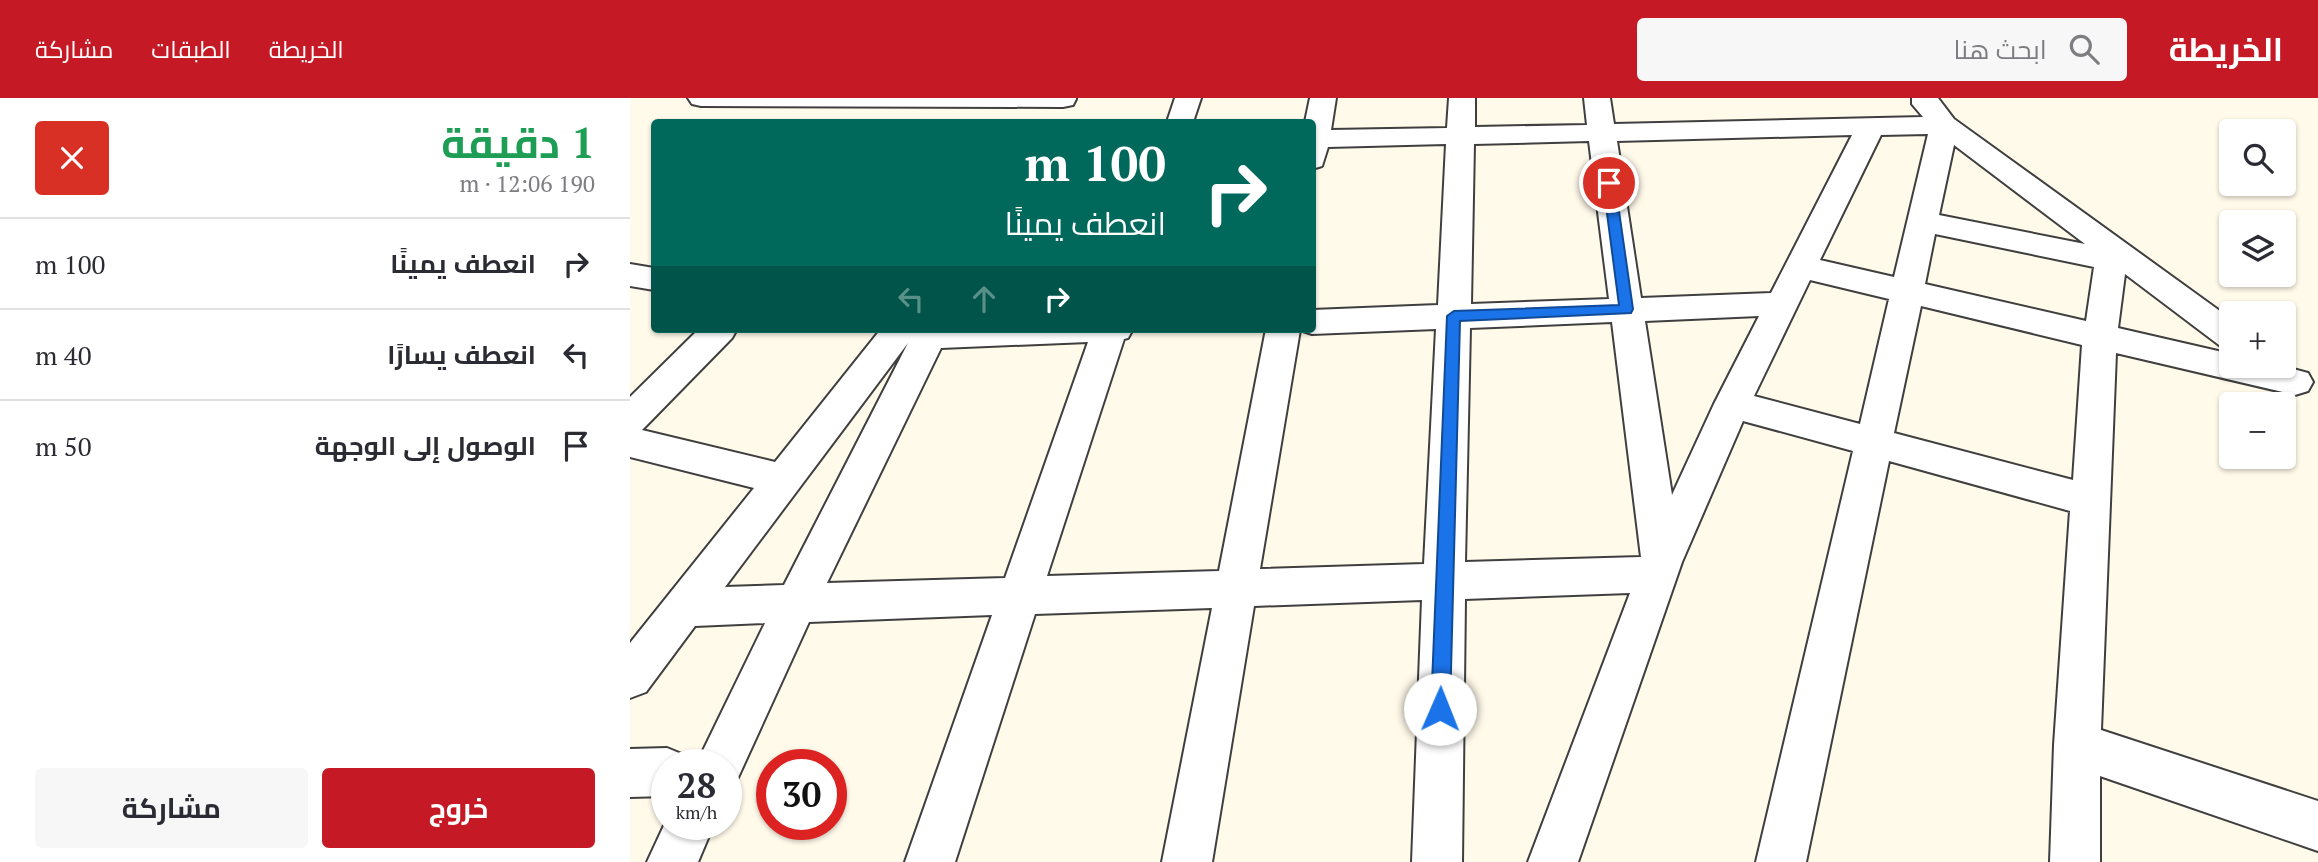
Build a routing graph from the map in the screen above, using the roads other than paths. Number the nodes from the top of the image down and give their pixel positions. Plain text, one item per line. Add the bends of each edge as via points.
1 (701, 98) edge
2 (1188, 98) edge
3 (1323, 98) edge
4 (1462, 98) edge
5 (1597, 98) edge
6 (957, 99) edge
7 (1059, 107) edge
8 (1934, 111) edge
9 (940, 119) edge
10 (1181, 119) edge
11 (1871, 126) junction
12 (1602, 132) junction
13 (1316, 135) edge
14 (1461, 135) junction
15 (1316, 146) edge
16 (1922, 221) junction
17 (2112, 254) junction
18 (1801, 267) junction
19 (630, 275) edge
20 (651, 278) edge
21 (1906, 292) junction
22 (1783, 304) junction
23 (1626, 309) junction
24 (1454, 316) junction
25 (1316, 321) edge
26 (2219, 328) edge
27 (716, 333) edge
28 (913, 333) edge
29 (914, 333) edge
30 (1109, 333) edge
31 (1282, 333) edge
32 (2100, 337) junction
33 (2295, 383) edge
34 (1732, 404) junction
35 (630, 420) edge
36 (630, 442) edge
37 (1873, 444) junction
38 (784, 480) junction
39 (2091, 501) junction
40 (1660, 568) junction
41 (1444, 582) junction
42 (1238, 589) junction
43 (1020, 596) junction
44 (796, 604) junction
45 (686, 607) junction
46 (630, 677) edge
47 (2077, 745) junction
48 (727, 749) edge
49 (651, 772) edge
50 (630, 773) edge
51 (2318, 826) edge
52 (683, 840) edge
53 (672, 862) edge
54 (930, 862) edge
55 (1187, 862) edge
56 (1437, 862) edge
57 (1553, 862) edge
58 (1781, 862) edge
59 (2075, 862) edge

1 - 6 street
2 - 10 street
3 - 13 street
4 - 14 street
5 - 12 street
6 - 7 street
6 - 9 street
8 - 11 street
8 - 16 street
8 - 17 street
11 - 12 street via 1742,119
11 - 18 street
12 - 14 street
12 - 23 street
14 - 15 street
14 - 24 street
16 - 17 street
16 - 21 street
17 - 26 street
17 - 32 street
18 - 21 street
18 - 22 street
19 - 20 street
21 - 32 street
21 - 37 street
22 - 23 street
22 - 34 street
23 - 24 street
23 - 40 street
24 - 25 street
24 - 41 street
27 - 35 street
28 - 38 street
29 - 44 street
30 - 43 street
31 - 42 street
32 - 33 street
32 - 39 street
34 - 37 street
34 - 40 street
36 - 38 street
37 - 39 street
37 - 58 street
38 - 45 street
39 - 47 street
40 - 41 street
40 - 57 street
41 - 42 street
41 - 56 street
42 - 43 street
42 - 55 street
43 - 44 street
43 - 54 street
44 - 45 street
44 - 48 street
45 - 46 street
47 - 51 street
47 - 59 street
49 - 50 street
52 - 53 street

